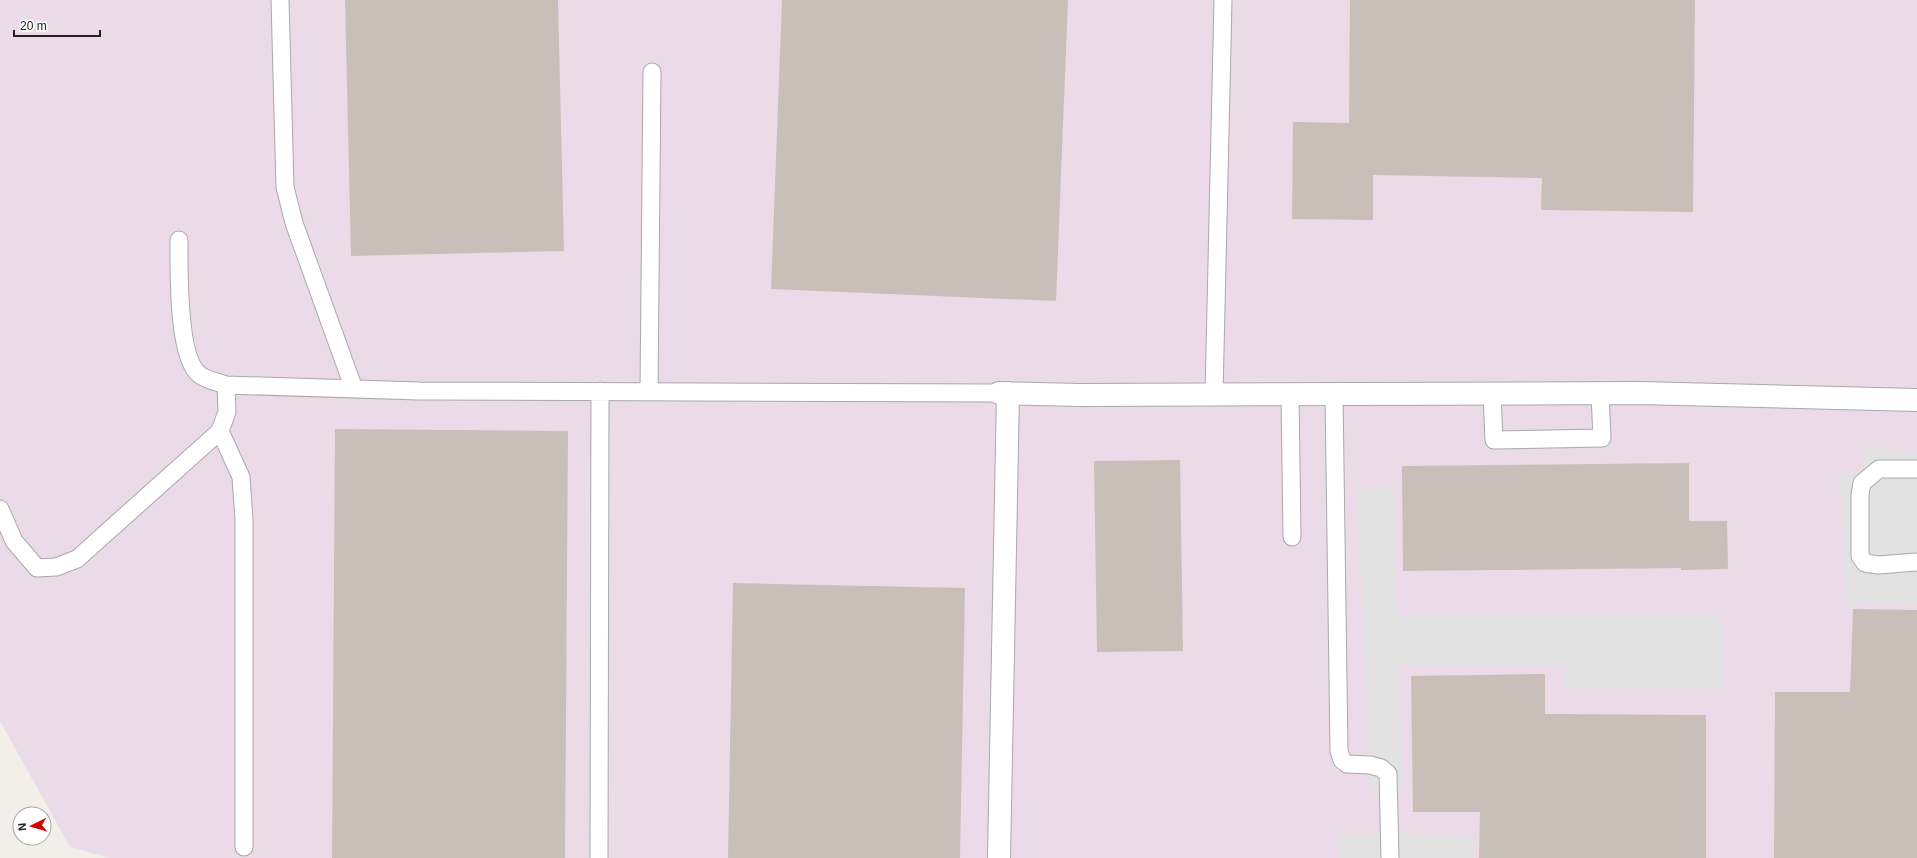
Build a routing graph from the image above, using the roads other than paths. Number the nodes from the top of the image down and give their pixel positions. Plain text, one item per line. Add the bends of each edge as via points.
1 (280, 0) edge
2 (1223, 0) edge
3 (652, 72) dead end
4 (179, 240) dead end
5 (226, 385) junction
6 (354, 389) junction
7 (600, 391) junction
8 (649, 391) junction
9 (1003, 393) junction
10 (1290, 394) junction
11 (1334, 394) junction
12 (1492, 394) junction
13 (1600, 394) junction
14 (1214, 395) junction
15 (1917, 400) edge
16 (220, 431) junction
17 (1917, 470) edge
18 (0, 509) edge
19 (1292, 537) dead end
20 (1917, 562) edge
21 (244, 847) dead end
22 (599, 858) edge
23 (999, 858) edge
24 (1390, 858) edge

1 - 6 lane via 285,187 294,224
2 - 14 lane
3 - 8 lane
4 - 5 lane via 180,295 187,356 199,375
5 - 6 lane
5 - 16 lane via 227,412
6 - 7 lane
7 - 8 lane
7 - 22 lane
8 - 9 lane
9 - 14 street
9 - 23 street
10 - 11 street
10 - 14 street
10 - 19 lane
11 - 12 street
11 - 24 lane via 1339,751 1342,760 1347,764 1370,765 1382,768 1388,774
12 - 13 street
12 - 13 lane via 1494,440 1602,438
13 - 15 street
16 - 18 lane via 77,559 56,567 37,568 14,541
16 - 21 lane via 241,477 244,513
17 - 20 lane via 1879,469 1862,483 1860,495 1860,556 1865,563 1878,566

